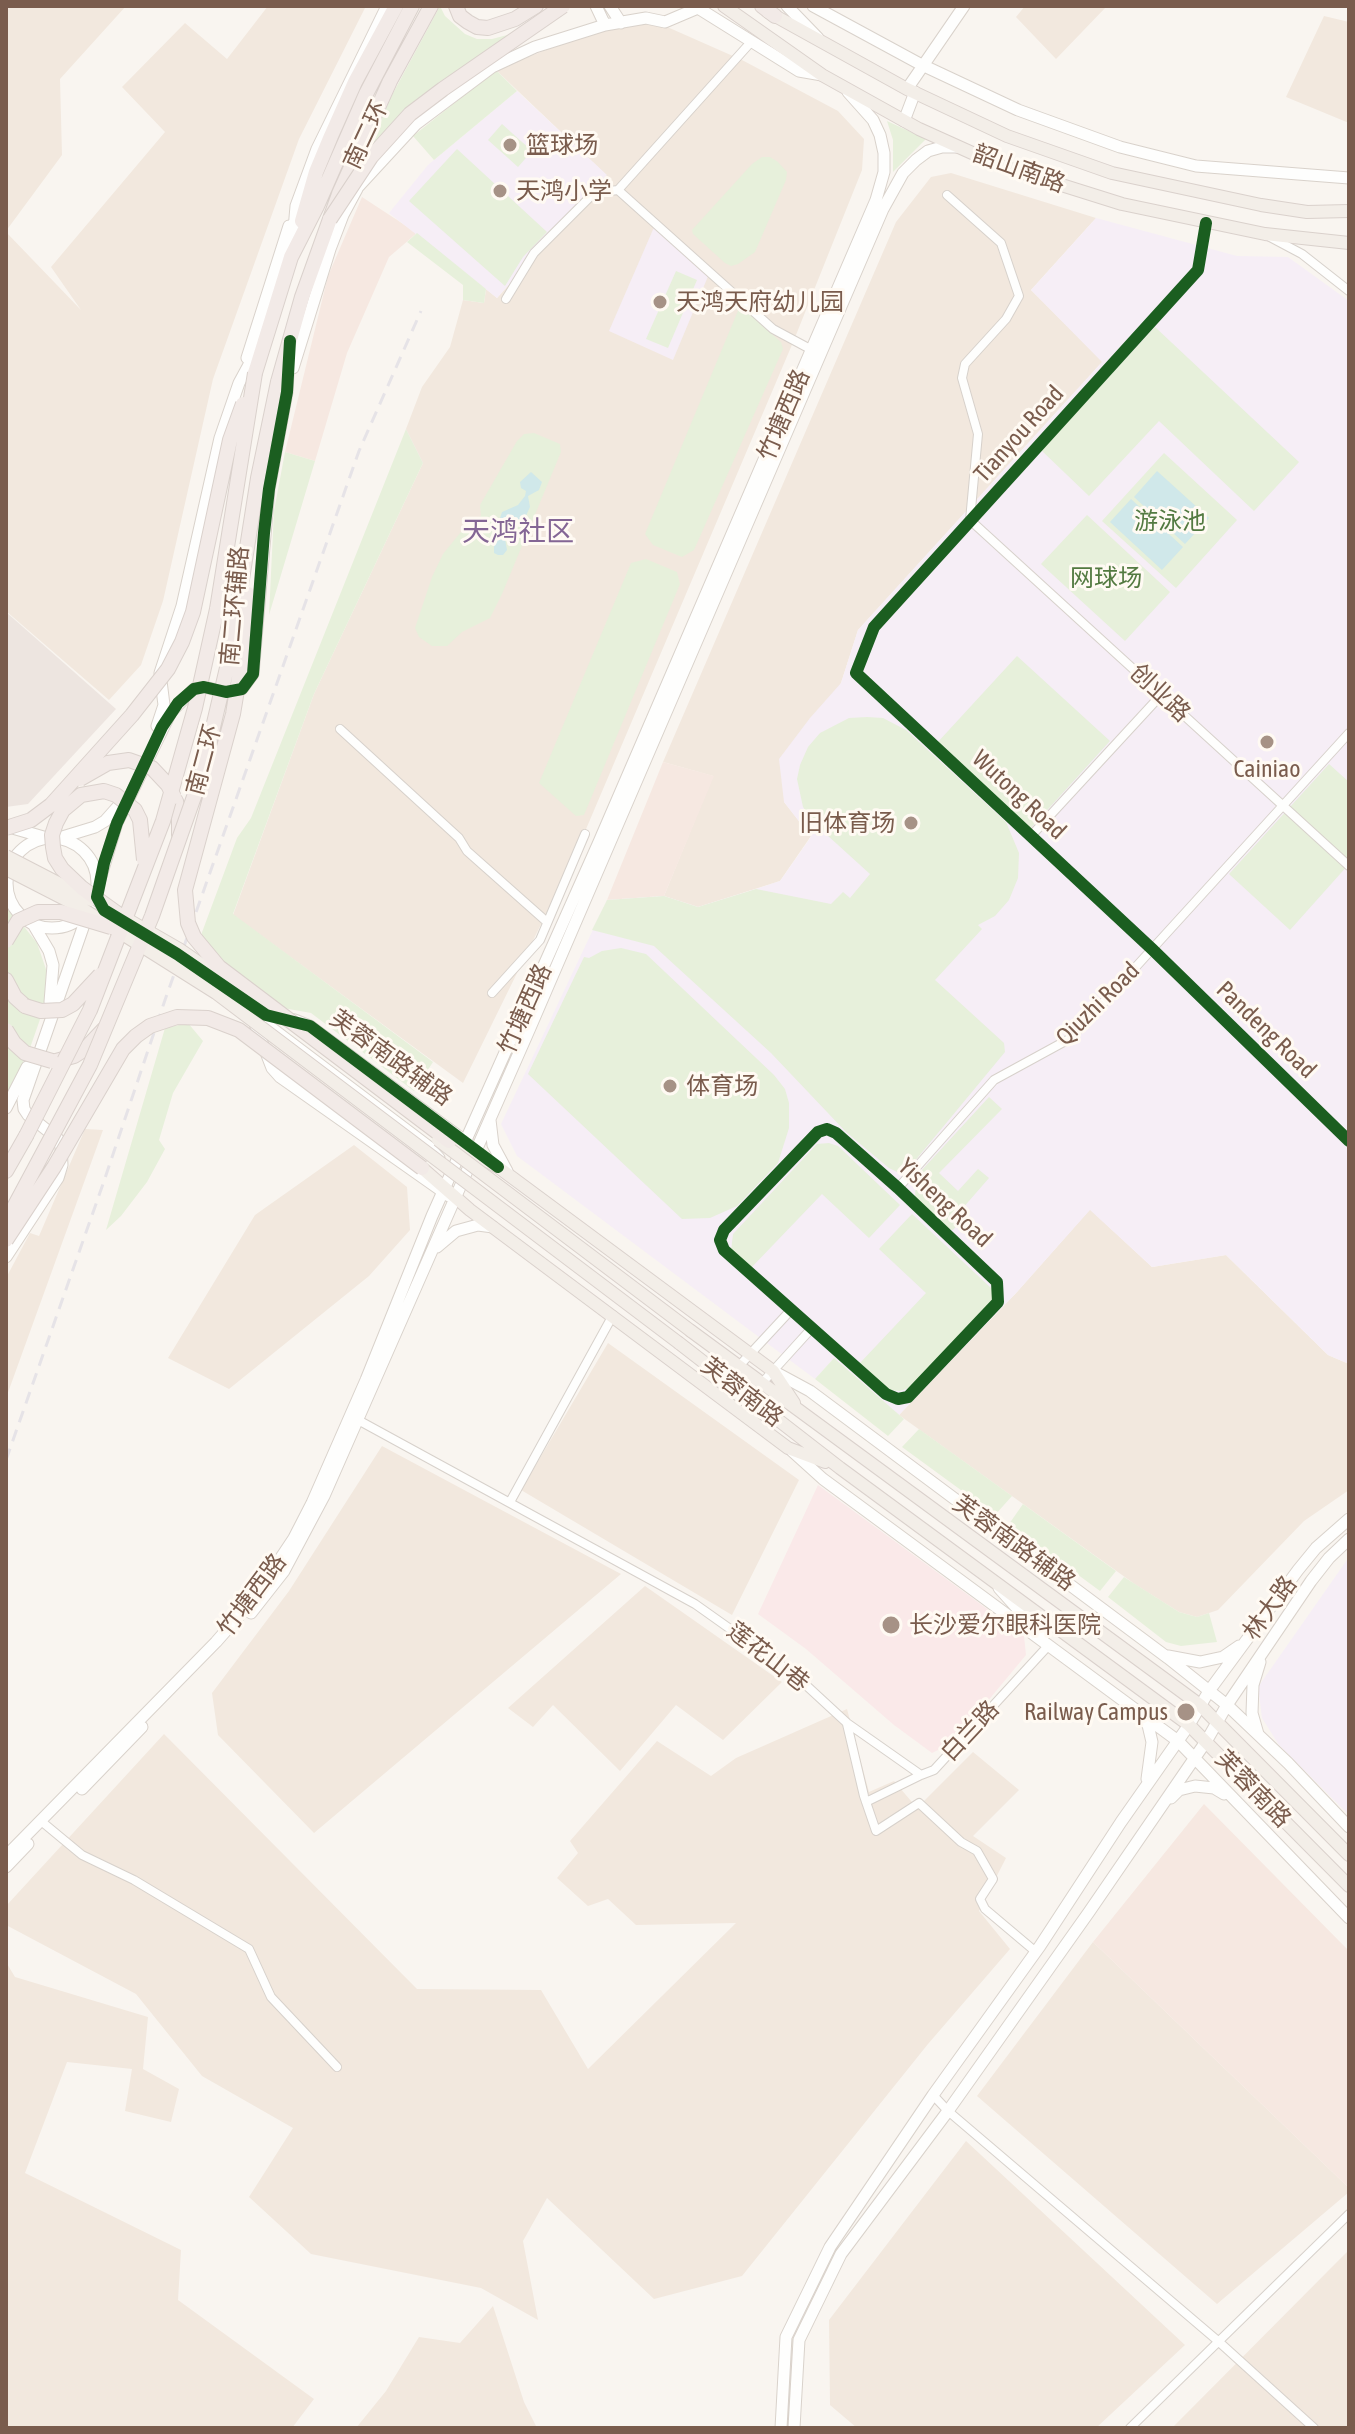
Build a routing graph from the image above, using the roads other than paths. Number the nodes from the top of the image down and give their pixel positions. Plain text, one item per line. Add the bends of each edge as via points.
1 (387, 6) edge
2 (396, 6) edge
3 (412, 6) edge
4 (431, 6) edge
5 (456, 6) edge
6 (536, 6) edge
7 (563, 6) edge
8 (596, 6) edge
9 (610, 6) edge
10 (724, 6) edge
11 (760, 6) edge
12 (813, 6) edge
13 (964, 6) edge
14 (781, 11) edge
15 (621, 23) junction
16 (605, 25) junction
17 (751, 42) junction
18 (924, 65) junction
19 (822, 75) junction
20 (845, 88) junction
21 (911, 90) junction
22 (904, 121) junction
23 (959, 147) junction
24 (1349, 178) edge
25 (358, 186) junction
26 (618, 190) junction
27 (947, 195) dead end
28 (296, 206) junction
29 (1349, 211) edge
30 (330, 219) junction
31 (1206, 223) junction
32 (1265, 234) junction
33 (1349, 243) edge
34 (291, 257) junction
35 (1349, 291) edge
36 (506, 299) dead end
37 (267, 334) junction
38 (812, 350) junction
39 (255, 373) junction
40 (239, 383) junction
41 (283, 387) junction
42 (252, 519) junction
43 (970, 520) junction
44 (856, 673) joint
45 (1162, 694) junction
46 (340, 729) dead end
47 (1349, 733) edge
48 (61, 794) junction
49 (1283, 807) junction
50 (6, 827) edge
51 (585, 834) dead end
52 (1031, 836) junction
53 (53, 838) junction
54 (176, 851) junction
55 (6, 856) edge
56 (1349, 866) edge
57 (6, 869) edge
58 (141, 881) junction
59 (96, 893) junction
60 (6, 900) edge
61 (16, 910) junction
62 (85, 914) junction
63 (111, 918) junction
64 (547, 922) junction
65 (33, 924) junction
66 (6, 941) edge
67 (1152, 949) junction
68 (109, 962) junction
69 (198, 971) junction
70 (6, 980) edge
71 (492, 993) dead end
72 (250, 1011) junction
73 (266, 1015) junction
74 (107, 1025) junction
75 (6, 1030) edge
76 (6, 1108) edge
77 (485, 1112) junction
78 (1349, 1141) edge
79 (464, 1147) junction
80 (422, 1168) joint
81 (6, 1171) edge
82 (516, 1180) junction
83 (442, 1185) junction
84 (898, 1188) junction
85 (456, 1196) junction
86 (6, 1222) edge
87 (494, 1228) junction
88 (6, 1240) edge
89 (6, 1257) edge
90 (430, 1257) junction
91 (790, 1311) junction
92 (613, 1315) junction
93 (811, 1329) junction
94 (750, 1354) junction
95 (739, 1366) junction
96 (773, 1371) junction
97 (762, 1383) junction
98 (798, 1409) junction
99 (358, 1420) junction
100 (788, 1448) junction
101 (840, 1468) junction
102 (510, 1502) junction
103 (1349, 1519) edge
104 (1349, 1539) edge
105 (987, 1576) junction
106 (1246, 1641) junction
107 (1053, 1650) junction
108 (1262, 1652) junction
109 (1165, 1655) junction
110 (1209, 1691) junction
111 (1200, 1705) junction
112 (1227, 1705) junction
113 (1134, 1709) junction
114 (1218, 1721) junction
115 (847, 1723) junction
116 (1189, 1725) junction
117 (1259, 1735) junction
118 (1207, 1740) junction
119 (1178, 1741) junction
120 (1195, 1758) junction
121 (921, 1775) junction
122 (1144, 1788) junction
123 (1234, 1799) junction
124 (866, 1802) junction
125 (1161, 1806) junction
126 (44, 1823) junction
127 (1349, 1827) edge
128 (1349, 1855) edge
129 (6, 1856) edge
130 (6, 1867) edge
131 (1349, 1886) edge
132 (1349, 1918) edge
133 (1036, 1952) junction
134 (337, 2067) dead end
135 (933, 2095) junction
136 (948, 2111) junction
137 (1349, 2214) edge
138 (1218, 2341) junction
139 (781, 2428) edge
140 (794, 2428) edge
141 (1130, 2428) edge
142 (1314, 2428) edge

1 - 28 street, 南二环辅路 via 339,99
2 - 34 highway via 331,136
3 - 34 highway, 南二环
4 - 30 highway, 南二环 via 390,81
5 - 6 highway via 468,22 488,28
7 - 30 highway, bridge via 410,114 371,157
8 - 16 street
9 - 15 street
10 - 19 main road, 韶山南路
11 - 14 highway
12 - 18 street
13 - 18 street
14 - 21 main road, 韶山南路 via 824,44
15 - 16 street, 南二环辅路
15 - 17 street, 南二环辅路 via 646,18 665,22 698,8
16 - 25 street, 南二环辅路 via 492,67 416,124
17 - 19 street via 799,71
17 - 26 street
18 - 21 street
18 - 24 street via 1018,110 1120,147 1196,166
19 - 20 main road, 韶山南路
20 - 22 main road, 韶山南路
20 - 38 street, 竹塘西路 via 876,123 884,172
21 - 22 street
21 - 29 main road, 韶山南路 via 1007,136 1112,173 1261,205
22 - 23 main road, 韶山南路
23 - 31 main road, 韶山南路 via 1001,166 1122,204
23 - 77 street, 竹塘西路 via 928,151 916,160 883,209
25 - 30 street, 南二环辅路
25 - 41 street, 南二环辅路 via 330,249
26 - 36 street via 594,193 534,253
26 - 38 street via 773,329
27 - 43 street via 1001,243 1019,296 1006,319 965,364 962,378 978,434
28 - 34 street, 南二环辅路
28 - 40 street, 南二环辅路
30 - 41 highway, 南二环 via 290,341
31 - 32 main road, 韶山南路
31 - 43 street, Tianyou Road via 1198,270
32 - 33 main road, 韶山南路
32 - 35 street via 1302,254
34 - 37 highway, 南二环
37 - 39 highway, 南二环
37 - 40 street, 南二环辅路
38 - 77 street, 竹塘西路
39 - 48 highway, bridge via 230,440 182,642 159,683
39 - 58 highway, 南二环, bridge via 217,609 186,744
40 - 53 street, 南二环辅路 via 160,673 161,719 114,813 95,827
41 - 42 highway, 南二环, bridge
41 - 59 street, 南二环辅路 via 253,674 242,689 194,689 178,703 117,823
42 - 54 highway, 南二环, bridge via 215,722
42 - 79 highway, bridge via 242,660 219,773 187,881 188,923 219,967
43 - 44 street, Tianyou Road via 874,627
43 - 45 street, 创业路
44 - 52 street, Wutong Road
45 - 49 street, 创业路
45 - 52 street
46 - 64 street
47 - 49 street, Qiuzhi Road
48 - 50 highway, bridge via 31,820
48 - 54 highway, bridge via 108,763 129,760 152,768 176,801
49 - 56 street, 创业路
49 - 67 street, Qiuzhi Road
50 - 53 street
51 - 64 street
52 - 67 street, Wutong Road
53 - 59 street via 78,846 92,862
53 - 61 street via 23,849 9,872 7,885
54 - 74 highway, 南二环, bridge
55 - 63 main road, bridge
57 - 63 main road, bridge
58 - 63 highway, bridge via 143,834 135,810 104,791 71,801 52,835 55,858
58 - 68 highway, 南二环, bridge
59 - 62 street
59 - 63 street, 芙蓉南路辅路
60 - 61 street
61 - 65 street
62 - 63 street, 芙蓉南路辅路
62 - 65 street via 57,928
62 - 89 street via 23,1100 28,1115 58,1139 62,1165
63 - 66 highway, bridge via 38,912 18,921
63 - 69 street, 芙蓉南路辅路, bridge
63 - 95 main road, 芙蓉南路, bridge via 179,949 283,1021
63 - 101 main road, 芙蓉南路, bridge via 260,1024
64 - 71 street via 540,940
65 - 76 street via 53,965 52,994 26,1070
67 - 78 street, Pandeng Road
67 - 84 street, Qiuzhi Road via 1071,1038 994,1080
68 - 70 highway, bridge via 85,993 62,1010 25,1006
68 - 81 highway, 南二环, bridge via 76,1040
69 - 72 street, 芙蓉南路辅路
69 - 73 street, 芙蓉南路辅路
72 - 83 street, 芙蓉南路辅路 via 429,1147
72 - 83 street via 280,1077
73 - 79 street, 芙蓉南路辅路 via 432,1141
73 - 79 street, 芙蓉南路辅路 via 310,1026
74 - 75 highway, bridge via 85,1049 52,1061 25,1053
74 - 86 highway, 南二环, bridge
77 - 79 street, 竹塘西路
77 - 82 street via 496,1154
79 - 82 main road
79 - 83 street, 竹塘西路
79 - 85 street, 竹塘西路
80 - 83 main road
80 - 88 highway, bridge via 239,1030 208,1018 177,1017 150,1026 123,1049
82 - 94 main road
83 - 85 main road
83 - 126 street, 竹塘西路 via 366,1380 312,1503 274,1571 216,1642
84 - 91 street, Yisheng Road via 827,1129 818,1132 724,1230 724,1250
84 - 93 street, Yisheng Road via 997,1282 998,1302 908,1397 898,1399
85 - 87 main road
85 - 90 street, 竹塘西路
87 - 90 street via 478,1225 456,1231
87 - 92 main road
90 - 99 street, 竹塘西路
91 - 93 street, Yisheng Road
91 - 94 street
92 - 100 main road
92 - 102 street
93 - 96 street
94 - 95 street
94 - 96 main road
95 - 97 main road, 芙蓉南路
96 - 97 street
96 - 98 main road
96 - 109 street, 芙蓉南路辅路 via 810,1391
97 - 98 main road, 芙蓉南路
98 - 111 main road, 芙蓉南路
99 - 102 street, 莲花山巷
99 - 126 street, 竹塘西路 via 302,1540 263,1600
100 - 101 main road
100 - 107 street
101 - 105 main road, 芙蓉南路
102 - 115 street, 莲花山巷 via 728,1625
103 - 106 street, 林大路 via 1316,1548
104 - 108 street via 1311,1581
105 - 107 street
105 - 116 main road, 芙蓉南路
106 - 109 street via 1223,1657 1200,1662
106 - 110 street, 林大路
107 - 113 street
107 - 121 street, 白兰路 via 934,1770
108 - 112 street
108 - 117 street via 1253,1685 1252,1713
109 - 110 street, 芙蓉南路辅路
110 - 111 street, 林大路
110 - 112 street, 芙蓉南路辅路
111 - 114 main road, 芙蓉南路
111 - 116 street, 林大路
112 - 114 street
112 - 117 street, 芙蓉南路辅路
113 - 119 street
113 - 122 street via 1148,1725 1152,1742
114 - 118 street
114 - 128 main road, 芙蓉南路
115 - 121 street, 莲花山巷
115 - 124 street
116 - 118 main road, 芙蓉南路
116 - 119 street, 林大路
117 - 127 street, 芙蓉南路辅路
118 - 120 street
118 - 131 main road, 芙蓉南路
119 - 120 street
119 - 122 street, 林大路
120 - 123 street
120 - 125 street
121 - 124 street, 白兰路
122 - 133 street, 林大路
123 - 125 street via 1214,1788 1195,1786 1179,1790
123 - 132 street
124 - 133 street via 876,1831 919,1803 977,1851 993,1879 980,1899 985,1909
125 - 136 street
126 - 129 street, 竹塘西路
126 - 130 street, 竹塘西路
126 - 134 street via 82,1855 249,1949 271,1997
133 - 135 street, 林大路
135 - 136 street
135 - 139 street, 林大路 via 830,2247 786,2337
136 - 138 street
136 - 140 street via 841,2254 805,2327 799,2340
137 - 138 street
138 - 141 street
138 - 142 street

